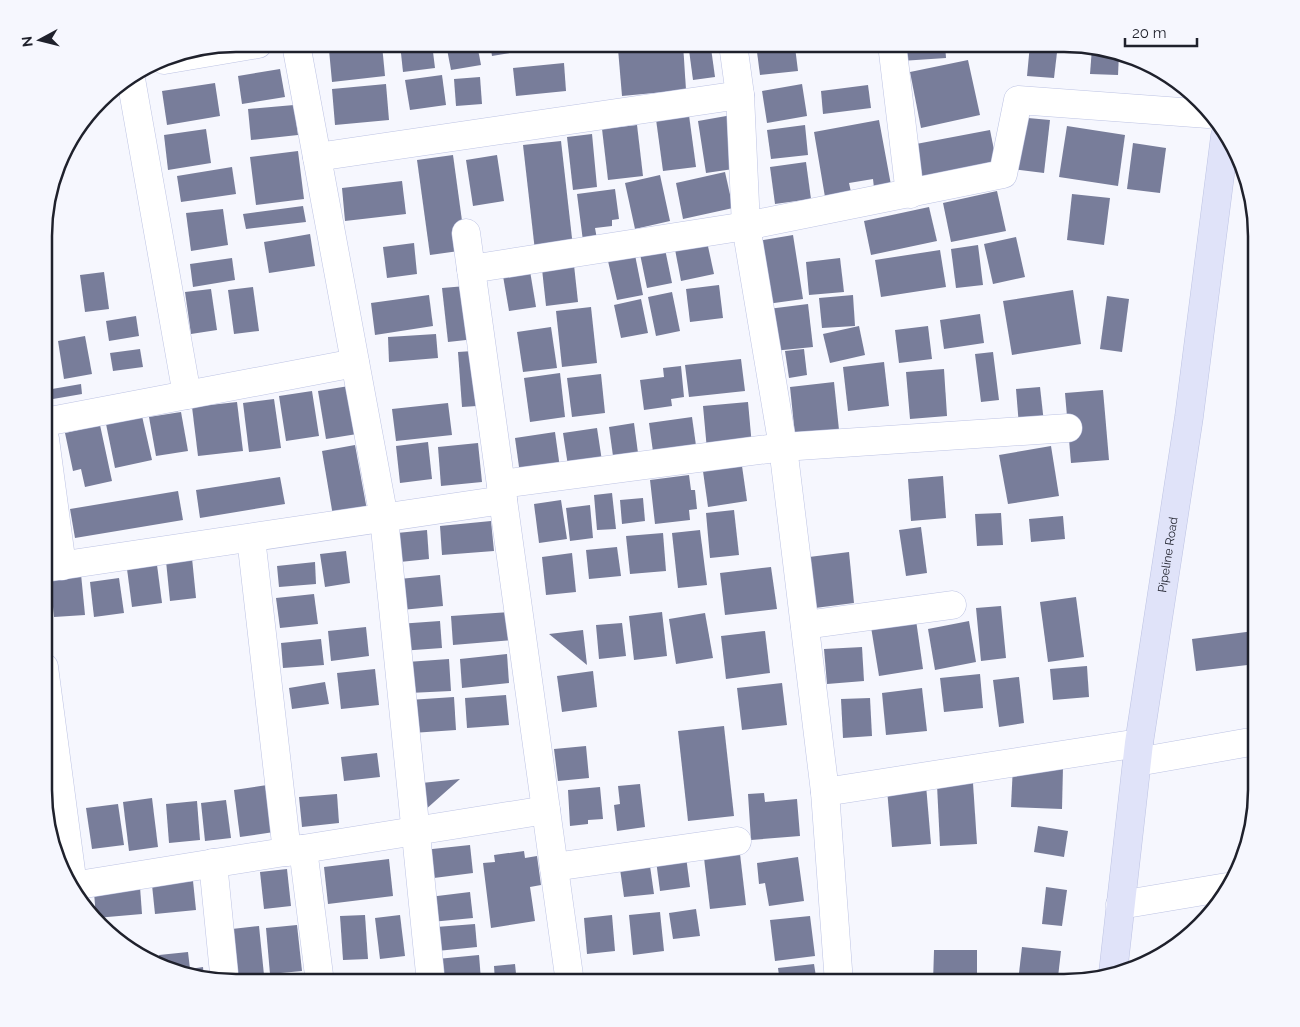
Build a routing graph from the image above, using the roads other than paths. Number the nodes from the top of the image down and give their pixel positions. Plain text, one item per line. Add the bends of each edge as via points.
1 (297, 52) edge
2 (734, 52) edge
3 (893, 52) edge
4 (132, 85) edge
5 (740, 95) junction
6 (1200, 113) edge
7 (1224, 146) edge
8 (317, 157) junction
9 (910, 194) junction
10 (746, 226) junction
11 (466, 233) dead end
12 (471, 269) junction
13 (355, 364) junction
14 (187, 395) junction
15 (52, 421) edge
16 (1068, 428) dead end
17 (783, 447) junction
18 (502, 492) junction
19 (384, 518) junction
20 (251, 538) junction
21 (52, 551) edge
22 (53, 567) edge
23 (952, 605) dead end
24 (805, 625) junction
25 (52, 730) edge
26 (1248, 743) edge
27 (1138, 752) junction
28 (825, 792) junction
29 (546, 810) junction
30 (415, 831) junction
31 (737, 841) dead end
32 (295, 850) junction
33 (213, 863) junction
34 (70, 867) edge
35 (554, 867) junction
36 (79, 885) edge
37 (1219, 888) edge
38 (1120, 905) junction
39 (1114, 967) edge
40 (224, 974) edge
41 (318, 974) edge
42 (430, 974) edge
43 (569, 974) edge
44 (838, 974) edge

1 - 8 street
2 - 5 street
3 - 9 street
4 - 14 street
5 - 8 street
5 - 10 street
6 - 9 street via 1018,100 1003,174
7 - 27 main road, Pipeline Road via 1187,427
8 - 13 street
9 - 10 street
10 - 12 street
10 - 17 street
11 - 12 street
12 - 18 street
13 - 14 street
13 - 19 street
14 - 15 street
16 - 17 street
17 - 18 street
17 - 24 street
18 - 19 street
18 - 29 street
19 - 20 street
19 - 30 street
20 - 22 street
20 - 32 street
21 - 22 street
23 - 24 street
24 - 28 street
25 - 34 street
26 - 27 street
27 - 28 street
27 - 38 main road, Pipeline Road
28 - 44 street
29 - 30 street
29 - 35 street
30 - 32 street
30 - 42 street
31 - 35 street
32 - 33 street
32 - 41 street
33 - 36 street
33 - 40 street
35 - 43 street
37 - 38 street
38 - 39 main road, Pipeline Road

